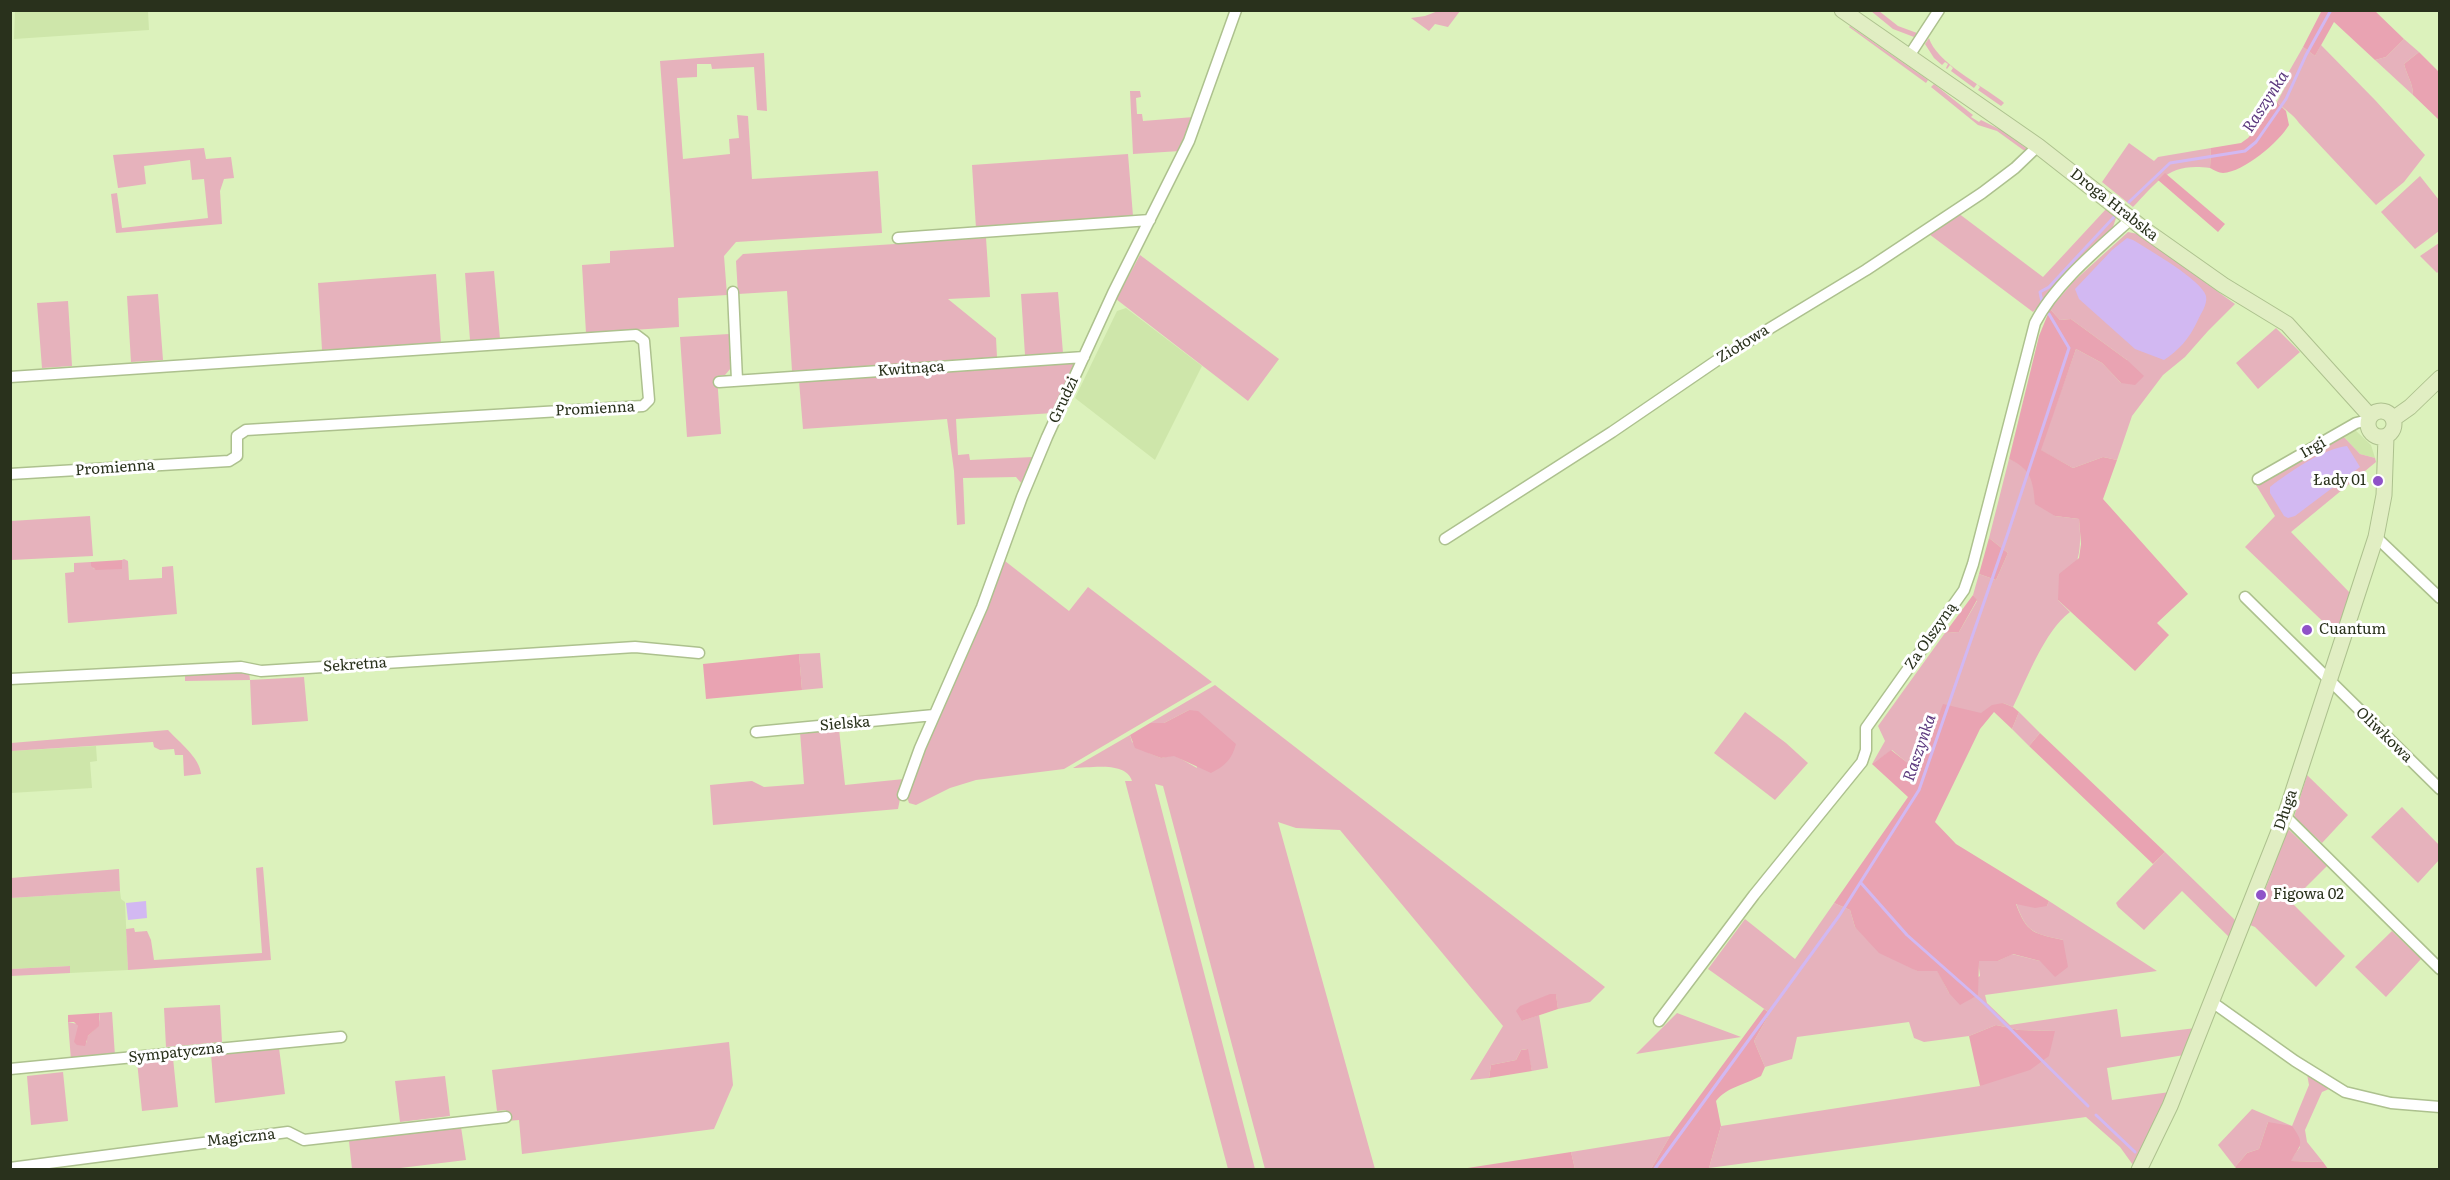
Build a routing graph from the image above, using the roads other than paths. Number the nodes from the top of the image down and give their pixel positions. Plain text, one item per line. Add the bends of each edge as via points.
1 (1236, 10) edge
2 (1842, 10) edge
3 (1940, 10) edge
4 (1909, 56) junction
5 (2038, 146) junction
6 (2131, 219) junction
7 (1150, 220) junction
8 (898, 238) dead end
9 (732, 292) dead end
10 (1084, 357) junction
11 (10, 376) edge
12 (2439, 378) edge
13 (738, 380) junction
14 (719, 382) dead end
15 (2369, 418) junction
16 (2393, 419) junction
17 (2386, 437) junction
18 (10, 474) edge
19 (2258, 479) dead end
20 (2376, 537) junction
21 (1445, 539) dead end
22 (2245, 597) dead end
23 (2439, 598) edge
24 (699, 653) dead end
25 (10, 679) edge
26 (2329, 681) junction
27 (934, 715) junction
28 (756, 732) dead end
29 (2439, 789) edge
30 (903, 795) dead end
31 (2285, 816) junction
32 (2439, 969) edge
33 (2212, 1002) junction
34 (1659, 1021) dead end
35 (340, 1037) dead end
36 (10, 1069) edge
37 (2439, 1107) edge
38 (506, 1117) dead end
39 (10, 1168) edge
40 (2139, 1170) edge

1 - 7 street, Grudzi via 1189,141
2 - 4 street, Droga Hrabska
3 - 4 street
4 - 5 street, Droga Hrabska
5 - 6 street, Droga Hrabska
5 - 21 street, Ziołowa via 1982,194
6 - 15 street, Droga Hrabska via 2223,285 2287,324
6 - 34 street, Za Olszyną via 2044,306 2035,323 1964,590 1866,728 1862,762
7 - 8 street
7 - 10 street, Grudzi
9 - 13 street
10 - 13 street, Kwitnąca
10 - 27 street, Grudzi
11 - 18 street, Promienna via 636,335 644,341 649,400 643,406 246,430 237,436 237,456 229,460
12 - 16 street
13 - 14 street, Kwitnąca
15 - 16 street via 2374,412 2383,411
15 - 17 street via 2370,433
15 - 19 street, Irgi
16 - 17 street via 2392,431
17 - 20 street, Długa via 2385,489
20 - 23 street
20 - 26 street, Długa
22 - 26 street, Oliwkowa
24 - 25 street, Sekretna via 635,647 261,670 241,667
26 - 29 street, Oliwkowa
26 - 31 street, Długa
27 - 28 street, Sielska
27 - 30 street, Grudzi
31 - 32 street
31 - 33 street, Długa
33 - 37 street via 2345,1092 2391,1103
33 - 40 street, Długa
35 - 36 street, Sympatyczna
38 - 39 street, Magiczna via 304,1140 288,1132

